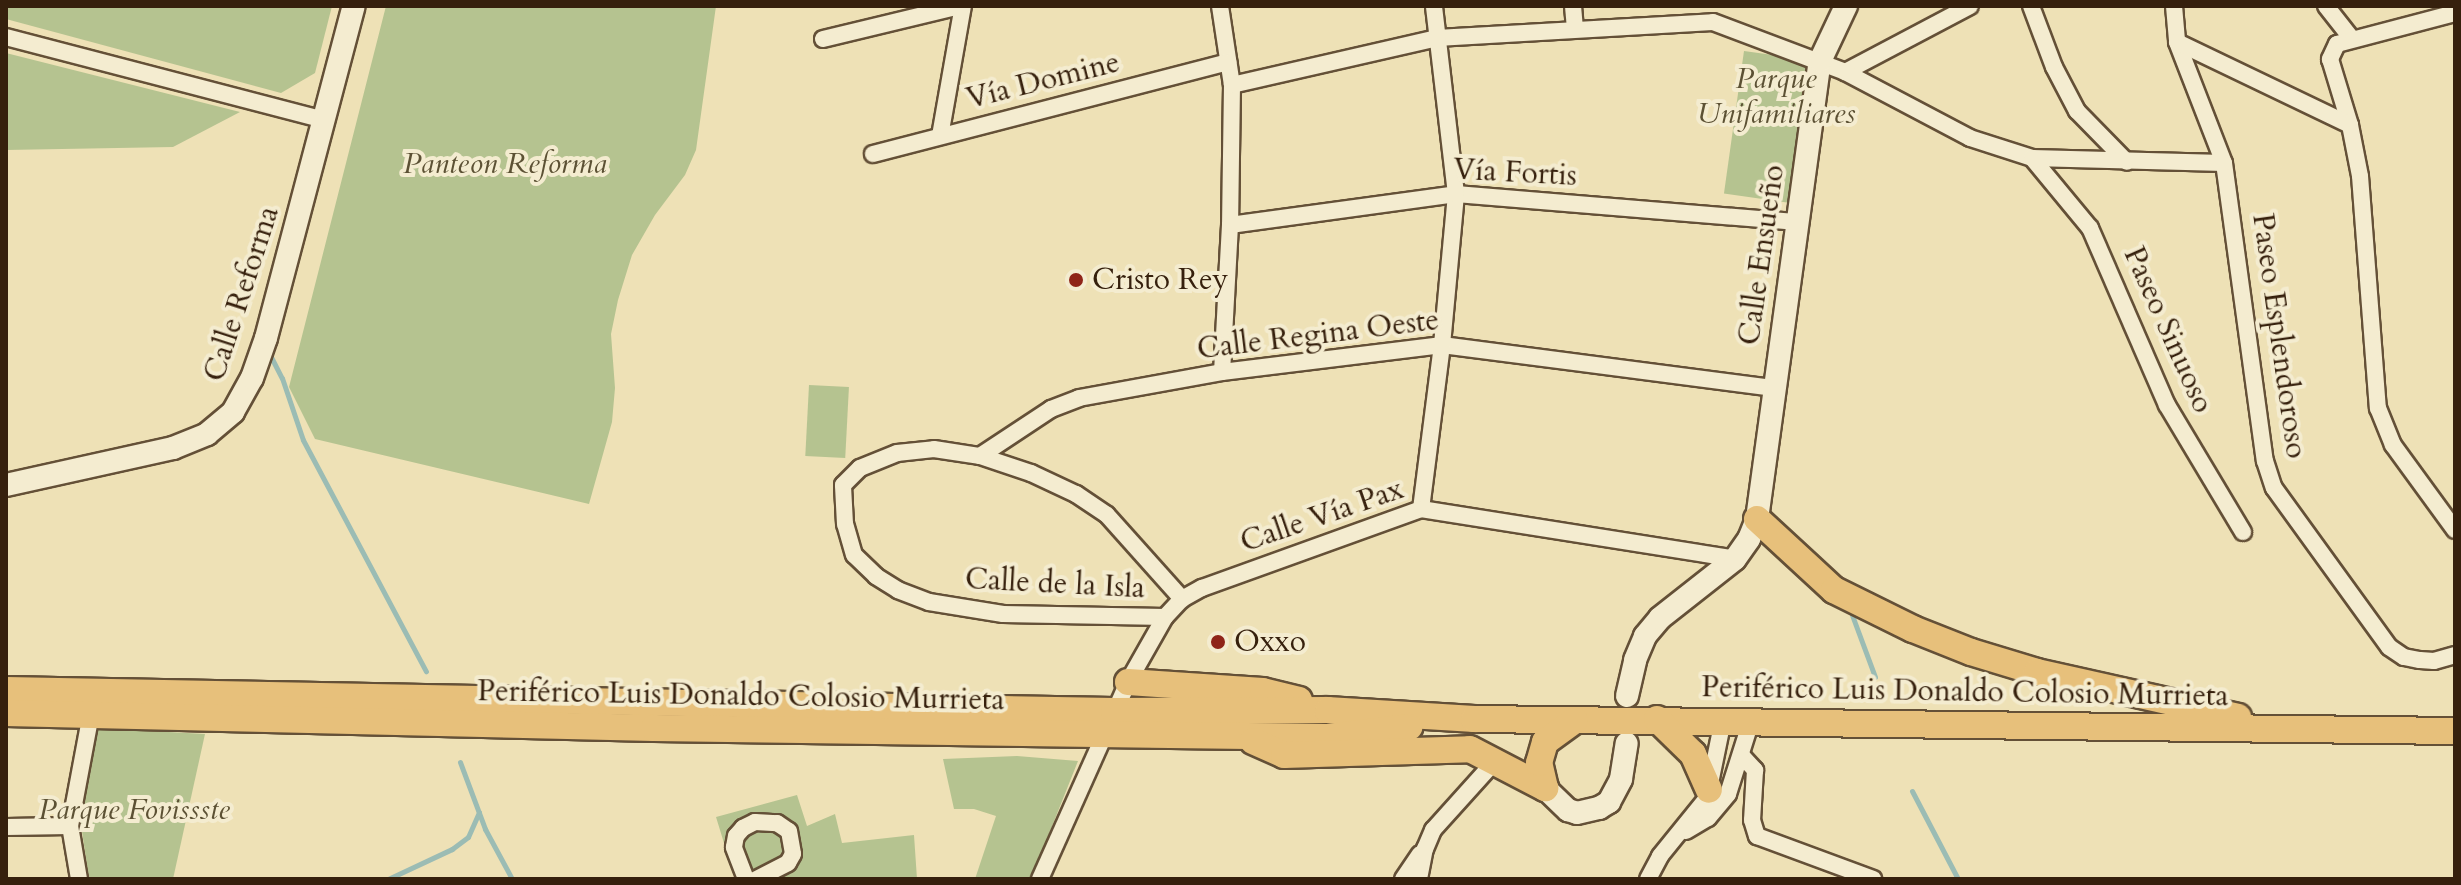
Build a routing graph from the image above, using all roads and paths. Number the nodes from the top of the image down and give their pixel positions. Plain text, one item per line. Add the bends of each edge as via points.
1 (354, 6) edge
2 (962, 6) edge
3 (1220, 6) edge
4 (1434, 6) edge
5 (1573, 6) edge
6 (1846, 6) edge
7 (1970, 6) edge
8 (2031, 6) edge
9 (2174, 6) edge
10 (2326, 6) edge
11 (2455, 13) edge
12 (1712, 14) edge
13 (1575, 27) junction
14 (6, 37) edge
15 (1437, 38) junction
16 (823, 39) dead end
17 (2352, 39) junction
18 (2177, 42) junction
19 (1820, 61) junction
20 (1228, 62) junction
21 (1845, 72) junction
22 (1232, 85) junction
23 (325, 120) junction
24 (2350, 125) junction
25 (940, 136) junction
26 (873, 154) dead end
27 (2032, 158) junction
28 (2127, 162) junction
29 (2224, 163) junction
30 (1456, 194) junction
31 (1798, 222) junction
32 (1230, 225) junction
33 (1442, 345) junction
34 (1222, 372) junction
35 (1774, 388) junction
36 (980, 456) junction
37 (6, 485) edge
38 (1421, 509) junction
39 (1757, 519) junction
40 (2455, 530) edge
41 (2243, 532) dead end
42 (1735, 559) junction
43 (1182, 599) junction
44 (1165, 617) junction
45 (2455, 655) edge
46 (6, 671) edge
47 (1128, 682) junction
48 (6, 690) edge
49 (1627, 696) dead end
50 (86, 699) junction
51 (1328, 710) junction
52 (6, 713) edge
53 (1474, 719) junction
54 (1657, 719) junction
55 (1575, 720) junction
56 (1723, 720) junction
57 (1751, 721) junction
58 (1109, 723) junction
59 (2455, 731) edge
60 (2308, 732) junction
61 (1247, 737) junction
62 (1328, 737) junction
63 (1627, 743) dead end
64 (1741, 755) junction
65 (1496, 760) junction
66 (1545, 788) junction
67 (1707, 804) junction
68 (70, 826) junction
69 (6, 827) edge
70 (1425, 849) junction
71 (79, 879) edge
72 (746, 879) edge
73 (756, 879) edge
74 (1040, 879) edge
75 (1403, 879) edge
76 (1419, 879) edge
77 (1648, 879) edge
78 (1873, 879) edge

1 - 23 street, Calle Reforma
2 - 16 street
2 - 25 street
3 - 20 street
4 - 15 street
5 - 13 street
6 - 19 street, Calle Ensueño
7 - 21 street
8 - 28 street via 2077,111
9 - 18 street, Paseo Esplendoroso
10 - 17 street
11 - 17 street
12 - 13 street
12 - 19 street
13 - 15 street
14 - 23 street
15 - 22 street
15 - 30 street
17 - 24 street via 2333,48 2330,59
18 - 24 street
18 - 29 street, Paseo Esplendoroso
19 - 21 street
19 - 31 street, Calle Ensueño
20 - 22 street
20 - 25 street, Vía Domine
21 - 27 street via 1970,138
22 - 32 street
23 - 37 street, Calle Reforma via 266,338 233,412 207,434 173,448
24 - 40 street via 2363,206 2378,408 2393,445
25 - 26 street, Vía Domine
27 - 28 street
27 - 41 street, Paseo Sinuoso via 2090,228 2167,405
28 - 29 street
29 - 45 street, Paseo Esplendoroso via 2265,461 2274,488 2389,647 2420,660
30 - 31 street, Vía Fortis
30 - 32 street, Vía Fortis
30 - 33 street
31 - 35 street, Calle Ensueño
32 - 34 street
33 - 34 street, Calle Regina Oeste
33 - 35 street, Calle Regina Oeste
33 - 38 street
34 - 36 street, Calle Regina Oeste via 1065,402
35 - 39 street, Calle Ensueño
36 - 43 street, Calle de la Isla via 1031,473 1107,515
36 - 44 street, Calle de la Isla via 934,449 897,453 851,474 843,485 845,524 854,555 898,590 963,610
38 - 42 street, Calle Vía Pax
38 - 43 street, Calle Vía Pax via 1316,544
39 - 42 street
39 - 60 main road via 1834,590 1971,652 2091,685
42 - 49 street via 1645,636
43 - 44 street, Calle Vía Pax
44 - 47 street, Calle Vía Pax
46 - 50 main road
47 - 51 main road via 1263,691
47 - 58 street, Calle Vía Pax
48 - 50 main road, Periférico Luis Donaldo Colosio Murrieta
50 - 52 main road, Periférico Luis Donaldo Colosio Murrieta
50 - 58 main road, Periférico Luis Donaldo Colosio Murrieta
50 - 68 street
51 - 53 main road, Periférico Luis Donaldo Colosio Murrieta
51 - 58 main road, Periférico Luis Donaldo Colosio Murrieta
51 - 62 main road
53 - 55 main road, Periférico Luis Donaldo Colosio Murrieta
53 - 62 main road, Periférico Luis Donaldo Colosio Murrieta
54 - 55 main road, Periférico Luis Donaldo Colosio Murrieta
54 - 56 main road, Periférico Luis Donaldo Colosio Murrieta
54 - 67 main road via 1693,754
55 - 66 main road via 1545,742 1539,763
56 - 57 main road, Periférico Luis Donaldo Colosio Murrieta
56 - 67 street
57 - 60 main road, Periférico Luis Donaldo Colosio Murrieta
57 - 64 street
58 - 61 main road, Periférico Luis Donaldo Colosio Murrieta
58 - 74 street, Calle Vía Pax
59 - 60 main road, Periférico Luis Donaldo Colosio Murrieta
61 - 62 main road, Periférico Luis Donaldo Colosio Murrieta
61 - 65 main road via 1284,755 1456,748
63 - 66 street via 1621,779 1609,802 1599,808 1568,810
64 - 67 street via 1728,794
64 - 78 street via 1755,770 1752,820 1757,836
65 - 66 main road
65 - 70 street via 1433,830
67 - 77 street via 1674,838
68 - 69 street
68 - 71 street
70 - 75 street
70 - 76 street
72 - 73 street via 734,847 736,836 755,822 777,823 789,831 793,854 788,863

